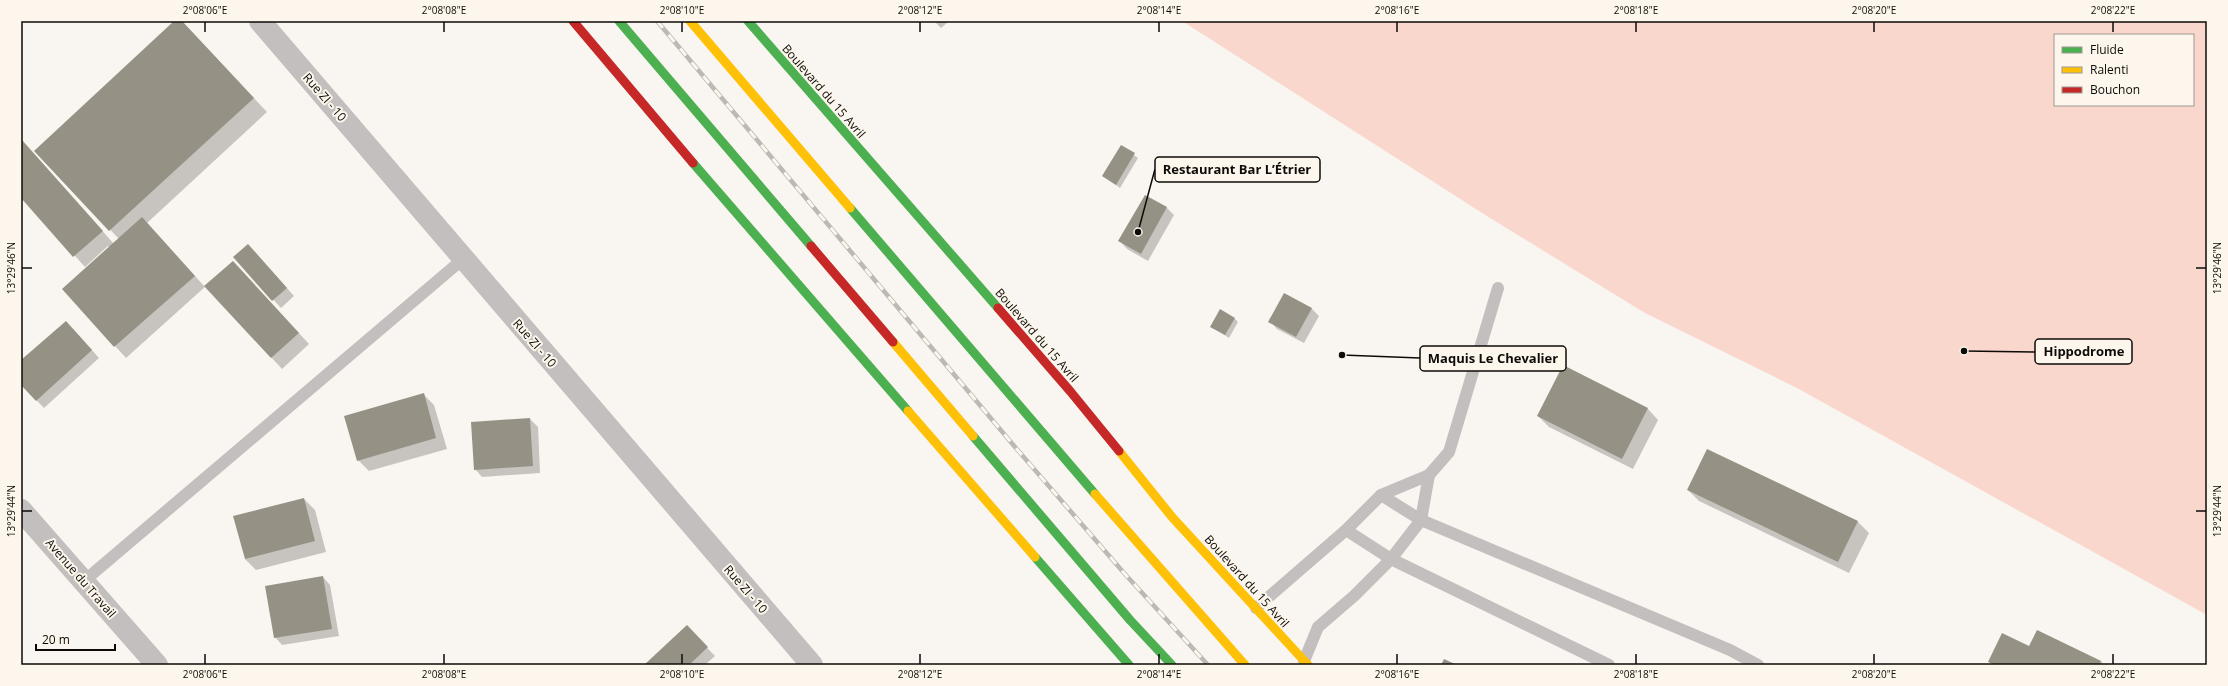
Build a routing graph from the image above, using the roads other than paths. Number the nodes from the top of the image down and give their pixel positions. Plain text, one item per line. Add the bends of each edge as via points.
1 (260, 21) edge
2 (573, 21) edge
3 (619, 21) edge
4 (690, 21) edge
5 (748, 21) edge
6 (463, 259) junction
7 (1498, 288) dead end
8 (1429, 475) junction
9 (1381, 495) junction
10 (21, 510) edge
11 (1421, 520) junction
12 (1346, 530) junction
13 (1391, 559) junction
14 (84, 581) junction
15 (1256, 608) junction
16 (1306, 663) edge
17 (157, 665) edge
18 (812, 665) edge
19 (1129, 665) edge
20 (1172, 665) edge
21 (1245, 665) edge
22 (1609, 665) edge
23 (1758, 665) edge

1 - 6 street, Rue ZI - 10
2 - 19 main road via 639,101
3 - 20 main road via 1130,620
4 - 21 main road via 1180,593
5 - 15 main road, Boulevard du 15 Avril via 1070,391 1172,517
6 - 14 lane
6 - 18 street, Rue ZI - 10
7 - 8 lane via 1448,452
8 - 9 lane
8 - 11 lane
9 - 11 lane
9 - 12 lane
10 - 14 street, Avenue du Travail
11 - 13 lane
11 - 23 lane via 1730,650
12 - 13 lane
12 - 15 lane
13 - 16 lane via 1318,627
13 - 22 lane
14 - 17 street, Avenue du Travail
15 - 16 main road, Boulevard du 15 Avril

